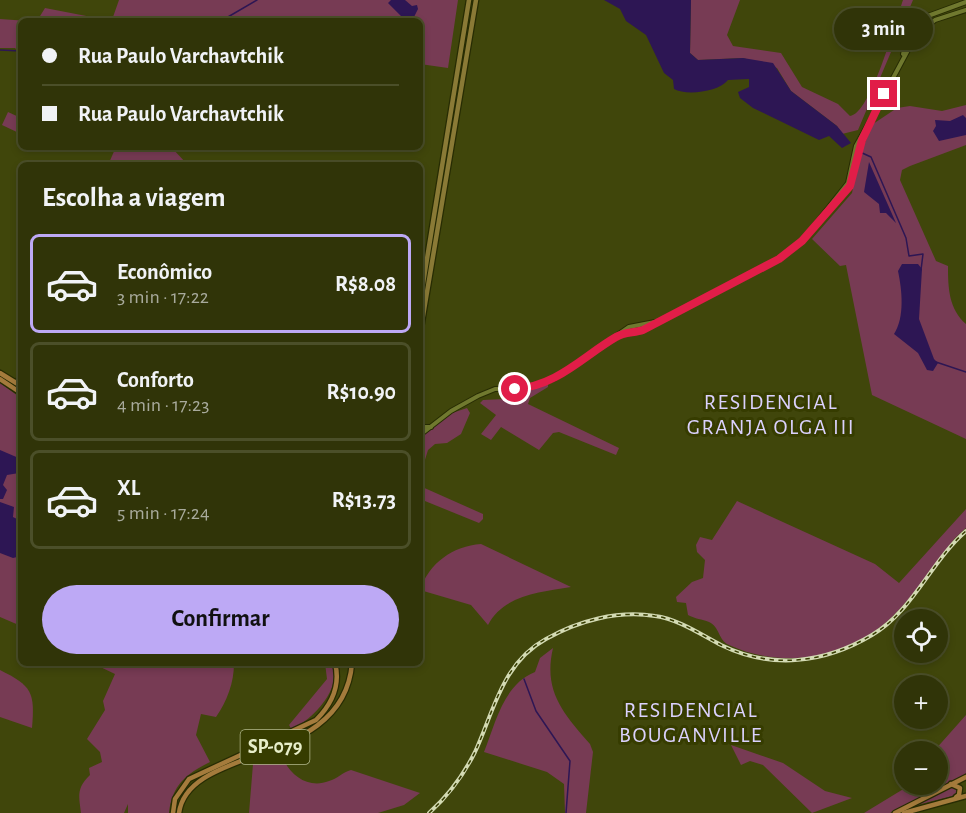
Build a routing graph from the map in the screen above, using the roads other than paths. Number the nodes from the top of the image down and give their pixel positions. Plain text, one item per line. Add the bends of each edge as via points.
1 (469, 0) edge
2 (476, 0) edge
3 (966, 2) edge
4 (966, 10) edge
5 (910, 33) junction
6 (915, 37) junction
7 (898, 69) junction
8 (870, 121) junction
9 (848, 185) dead end
10 (843, 195) junction
11 (824, 216) junction
12 (427, 265) junction
13 (431, 272) junction
14 (423, 286) edge
15 (423, 317) edge
16 (0, 373) edge
17 (0, 379) edge
18 (18, 383) edge
19 (18, 391) edge
20 (423, 427) edge
21 (432, 427) junction
22 (423, 433) edge
23 (335, 666) edge
24 (352, 666) edge
25 (966, 777) edge
26 (950, 784) junction
27 (966, 796) edge
28 (942, 802) junction
29 (173, 813) edge
30 (179, 813) edge
31 (895, 813) edge
32 (904, 813) edge

1 - 12 main road
2 - 13 main road
3 - 5 street via 925,17
4 - 6 street via 935,20
5 - 6 street via 915,31
5 - 7 street
6 - 7 street
7 - 8 street
8 - 10 street via 857,152 850,186
8 - 11 street via 859,137 848,183
9 - 10 street
10 - 11 street
11 - 21 street via 779,259 640,331 618,335 554,379 526,388 495,389 451,411
12 - 13 main road
12 - 14 main road
13 - 15 main road
16 - 18 main road
17 - 19 main road
20 - 21 street
21 - 22 street
23 - 29 main road, SP-079 via 335,691 316,720 189,779 179,791
24 - 30 main road, SP-079 via 344,694 320,725 203,778 187,790
25 - 26 main road
26 - 28 main road via 958,785 959,795
26 - 31 main road
27 - 28 main road
28 - 32 main road

